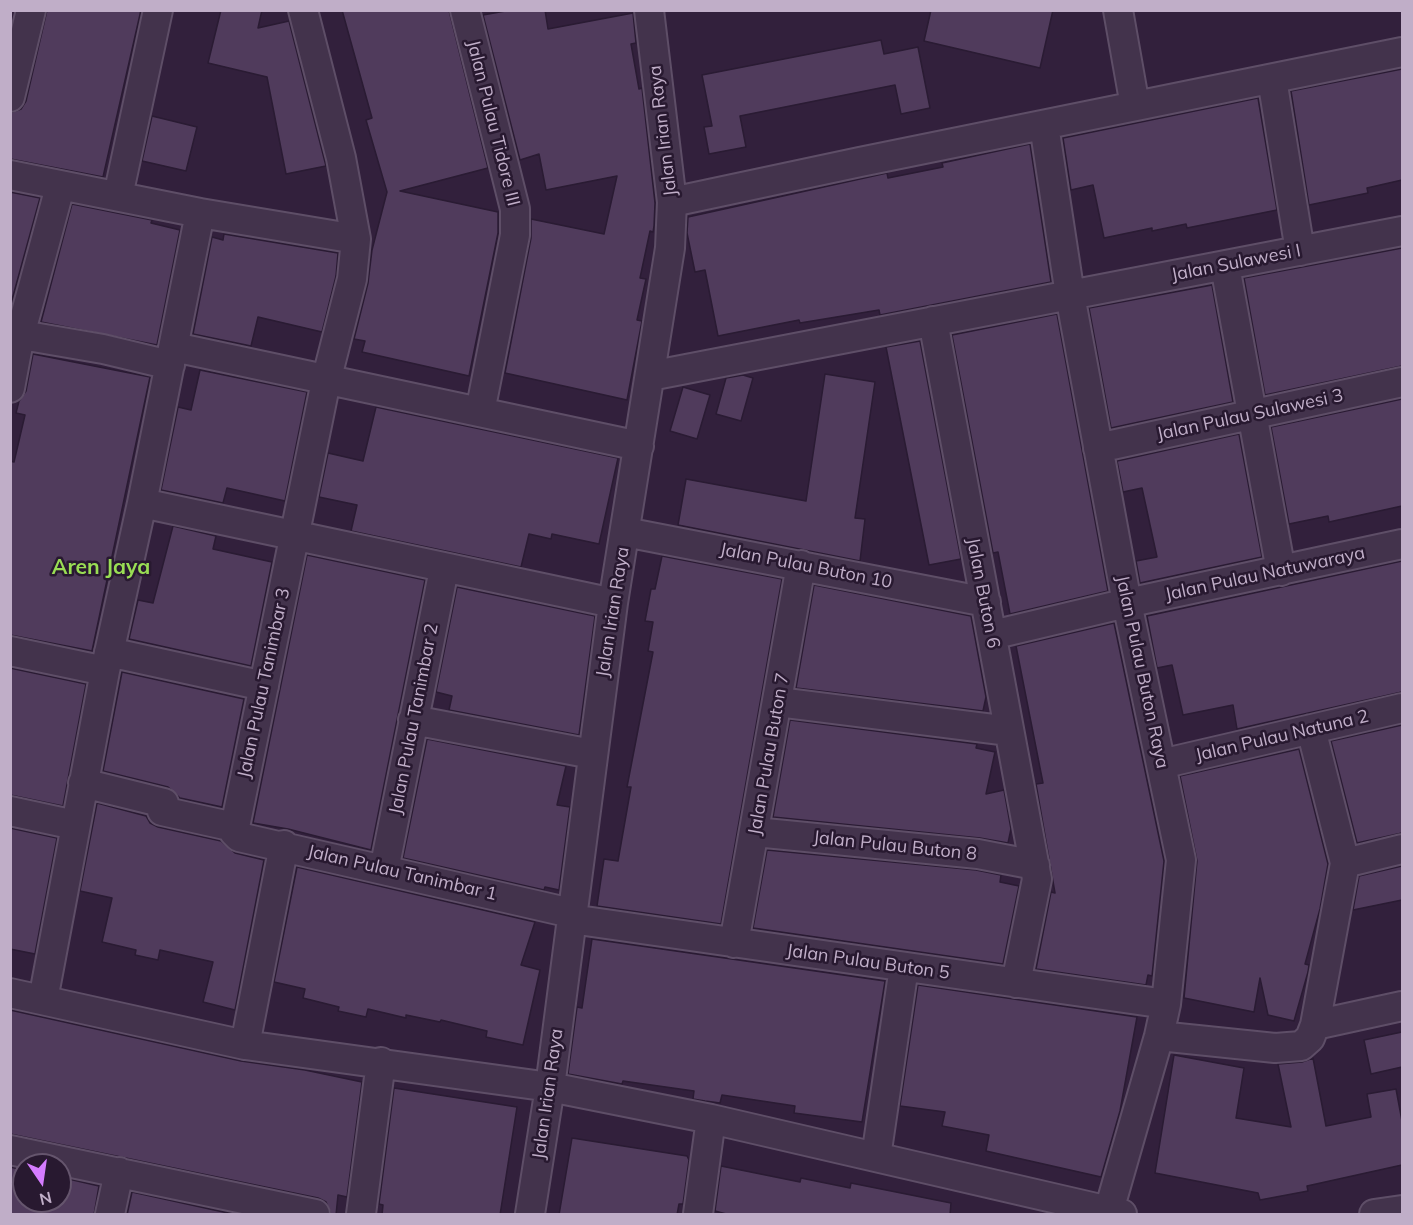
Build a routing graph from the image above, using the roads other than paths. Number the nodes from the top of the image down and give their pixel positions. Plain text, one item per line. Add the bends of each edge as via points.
1 (31, 10) edge
2 (158, 10) edge
3 (303, 10) edge
4 (465, 10) edge
5 (649, 10) edge
6 (1118, 10) edge
7 (1402, 52) edge
8 (1272, 79) junction
9 (10, 97) edge
10 (1135, 106) junction
11 (1044, 125) junction
12 (10, 175) edge
13 (60, 187) junction
14 (118, 196) junction
15 (672, 202) junction
16 (200, 213) junction
17 (1402, 231) edge
18 (356, 239) junction
19 (1300, 251) junction
20 (1225, 266) junction
21 (1070, 295) junction
22 (933, 321) junction
23 (15, 334) edge
24 (172, 356) junction
25 (650, 376) junction
26 (326, 381) junction
27 (1402, 382) edge
28 (10, 388) edge
29 (480, 412) junction
30 (1252, 414) junction
31 (639, 446) junction
32 (1098, 448) junction
33 (142, 504) junction
34 (625, 532) junction
35 (295, 535) junction
36 (1402, 544) edge
37 (801, 565) junction
38 (444, 569) junction
39 (1281, 571) junction
40 (986, 602) junction
41 (613, 603) junction
42 (1127, 603) junction
43 (992, 635) junction
44 (10, 651) edge
45 (107, 662) junction
46 (264, 686) junction
47 (778, 702) junction
48 (1402, 708) edge
49 (413, 720) junction
50 (1311, 729) junction
51 (1009, 731) junction
52 (592, 754) junction
53 (1161, 764) junction
54 (83, 783) junction
55 (10, 811) edge
56 (75, 825) junction
57 (234, 829) junction
58 (755, 832) junction
59 (284, 845) junction
60 (1402, 849) edge
61 (1345, 863) junction
62 (1035, 865) junction
63 (384, 870) junction
64 (571, 916) junction
65 (734, 943) junction
66 (904, 967) junction
67 (1016, 983) junction
68 (10, 993) edge
69 (43, 1000) junction
70 (1166, 1004) junction
71 (1402, 1006) edge
72 (1315, 1025) junction
73 (1159, 1036) junction
74 (245, 1045) junction
75 (381, 1062) junction
76 (550, 1087) junction
77 (711, 1119) junction
78 (10, 1150) edge
79 (876, 1157) junction
80 (119, 1172) junction
81 (1402, 1209) edge
82 (1113, 1213) edge
83 (110, 1215) edge
84 (315, 1215) edge
85 (361, 1215) edge
86 (530, 1215) edge
87 (698, 1215) edge
88 (1374, 1215) edge

1 - 9 street
2 - 14 street
3 - 18 street, Jalan Pulau Tanimbar 3 via 341,158
4 - 29 street, Jalan Pulau Tidore III via 515,209 515,235
5 - 15 street, Jalan Irian Raya
6 - 10 street
7 - 8 street
8 - 10 street
8 - 19 street
10 - 11 street
11 - 15 street
11 - 21 street, Jalan Pulau Buton Raya
12 - 13 street
13 - 14 street
13 - 23 street
14 - 16 street
15 - 25 street, Jalan Irian Raya via 670,248
16 - 18 street
16 - 24 street
17 - 19 street, Jalan Sulawesi I
18 - 26 street, Jalan Pulau Tanimbar 3 via 352,279
19 - 20 street, Jalan Sulawesi I
20 - 21 street, Jalan Sulawesi I
20 - 30 street
21 - 22 street, Jalan Sulawesi I
21 - 32 street, Jalan Pulau Buton Raya
22 - 25 street, Jalan Sulawesi I
22 - 40 street, Jalan Buton 6
23 - 24 street
23 - 28 street
24 - 26 street
24 - 33 street
25 - 31 street, Jalan Irian Raya
26 - 29 street
26 - 35 street, Jalan Pulau Tanimbar 3
27 - 30 street, Jalan Pulau Sulawesi 3
29 - 31 street
30 - 32 street, Jalan Pulau Sulawesi 3
30 - 39 street
31 - 34 street, Jalan Irian Raya
32 - 42 street, Jalan Pulau Buton Raya
33 - 35 street
33 - 45 street
34 - 37 street, Jalan Pulau Buton 10
34 - 41 street, Jalan Irian Raya
35 - 38 street
35 - 46 street, Jalan Pulau Tanimbar 3
36 - 39 street, Jalan Pulau Natuwaraya
37 - 40 street, Jalan Pulau Buton 10
37 - 47 street, Jalan Pulau Buton 7
38 - 41 street
38 - 49 street, Jalan Pulau Tanimbar 2
39 - 42 street, Jalan Pulau Natuwaraya
40 - 43 street, Jalan Buton 6
41 - 52 street, Jalan Irian Raya
42 - 43 street
42 - 53 street, Jalan Pulau Buton Raya
43 - 51 street, Jalan Buton 6
44 - 45 street
45 - 46 street
45 - 54 street
46 - 57 street, Jalan Pulau Tanimbar 3
47 - 51 street
47 - 58 street, Jalan Pulau Buton 7
48 - 50 street, Jalan Pulau Natuna 2
49 - 52 street
49 - 63 street, Jalan Pulau Tanimbar 2
50 - 53 street, Jalan Pulau Natuna 2
50 - 61 street
51 - 62 street, Jalan Buton 6
52 - 64 street, Jalan Irian Raya
53 - 70 street, Jalan Pulau Buton Raya via 1181,860
54 - 56 street
54 - 57 street, Jalan Pulau Tanimbar 1 via 164,803 162,812
55 - 56 street
56 - 69 street
57 - 59 street, Jalan Pulau Tanimbar 1 via 239,837
58 - 62 street, Jalan Pulau Buton 8 via 978,854
58 - 65 street, Jalan Pulau Buton 7
59 - 63 street, Jalan Pulau Tanimbar 1
59 - 74 street
60 - 61 street
61 - 72 street
62 - 67 street, Jalan Buton 6 via 1037,879
63 - 64 street, Jalan Pulau Tanimbar 1
64 - 65 street, Jalan Pulau Buton 5
64 - 76 street, Jalan Irian Raya
65 - 66 street, Jalan Pulau Buton 5
66 - 67 street, Jalan Pulau Buton 5
66 - 79 street
67 - 70 street, Jalan Pulau Buton 5
68 - 69 street
69 - 74 street
70 - 73 street, Jalan Pulau Buton Raya
71 - 72 street
72 - 73 street via 1308,1043 1295,1048
73 - 82 street, Jalan Pulau Buton Raya
74 - 75 street
75 - 76 street
75 - 85 street
76 - 77 street
76 - 86 street, Jalan Irian Raya
77 - 79 street
77 - 87 street
78 - 80 street
79 - 82 street
80 - 83 street
80 - 84 street
81 - 88 street

